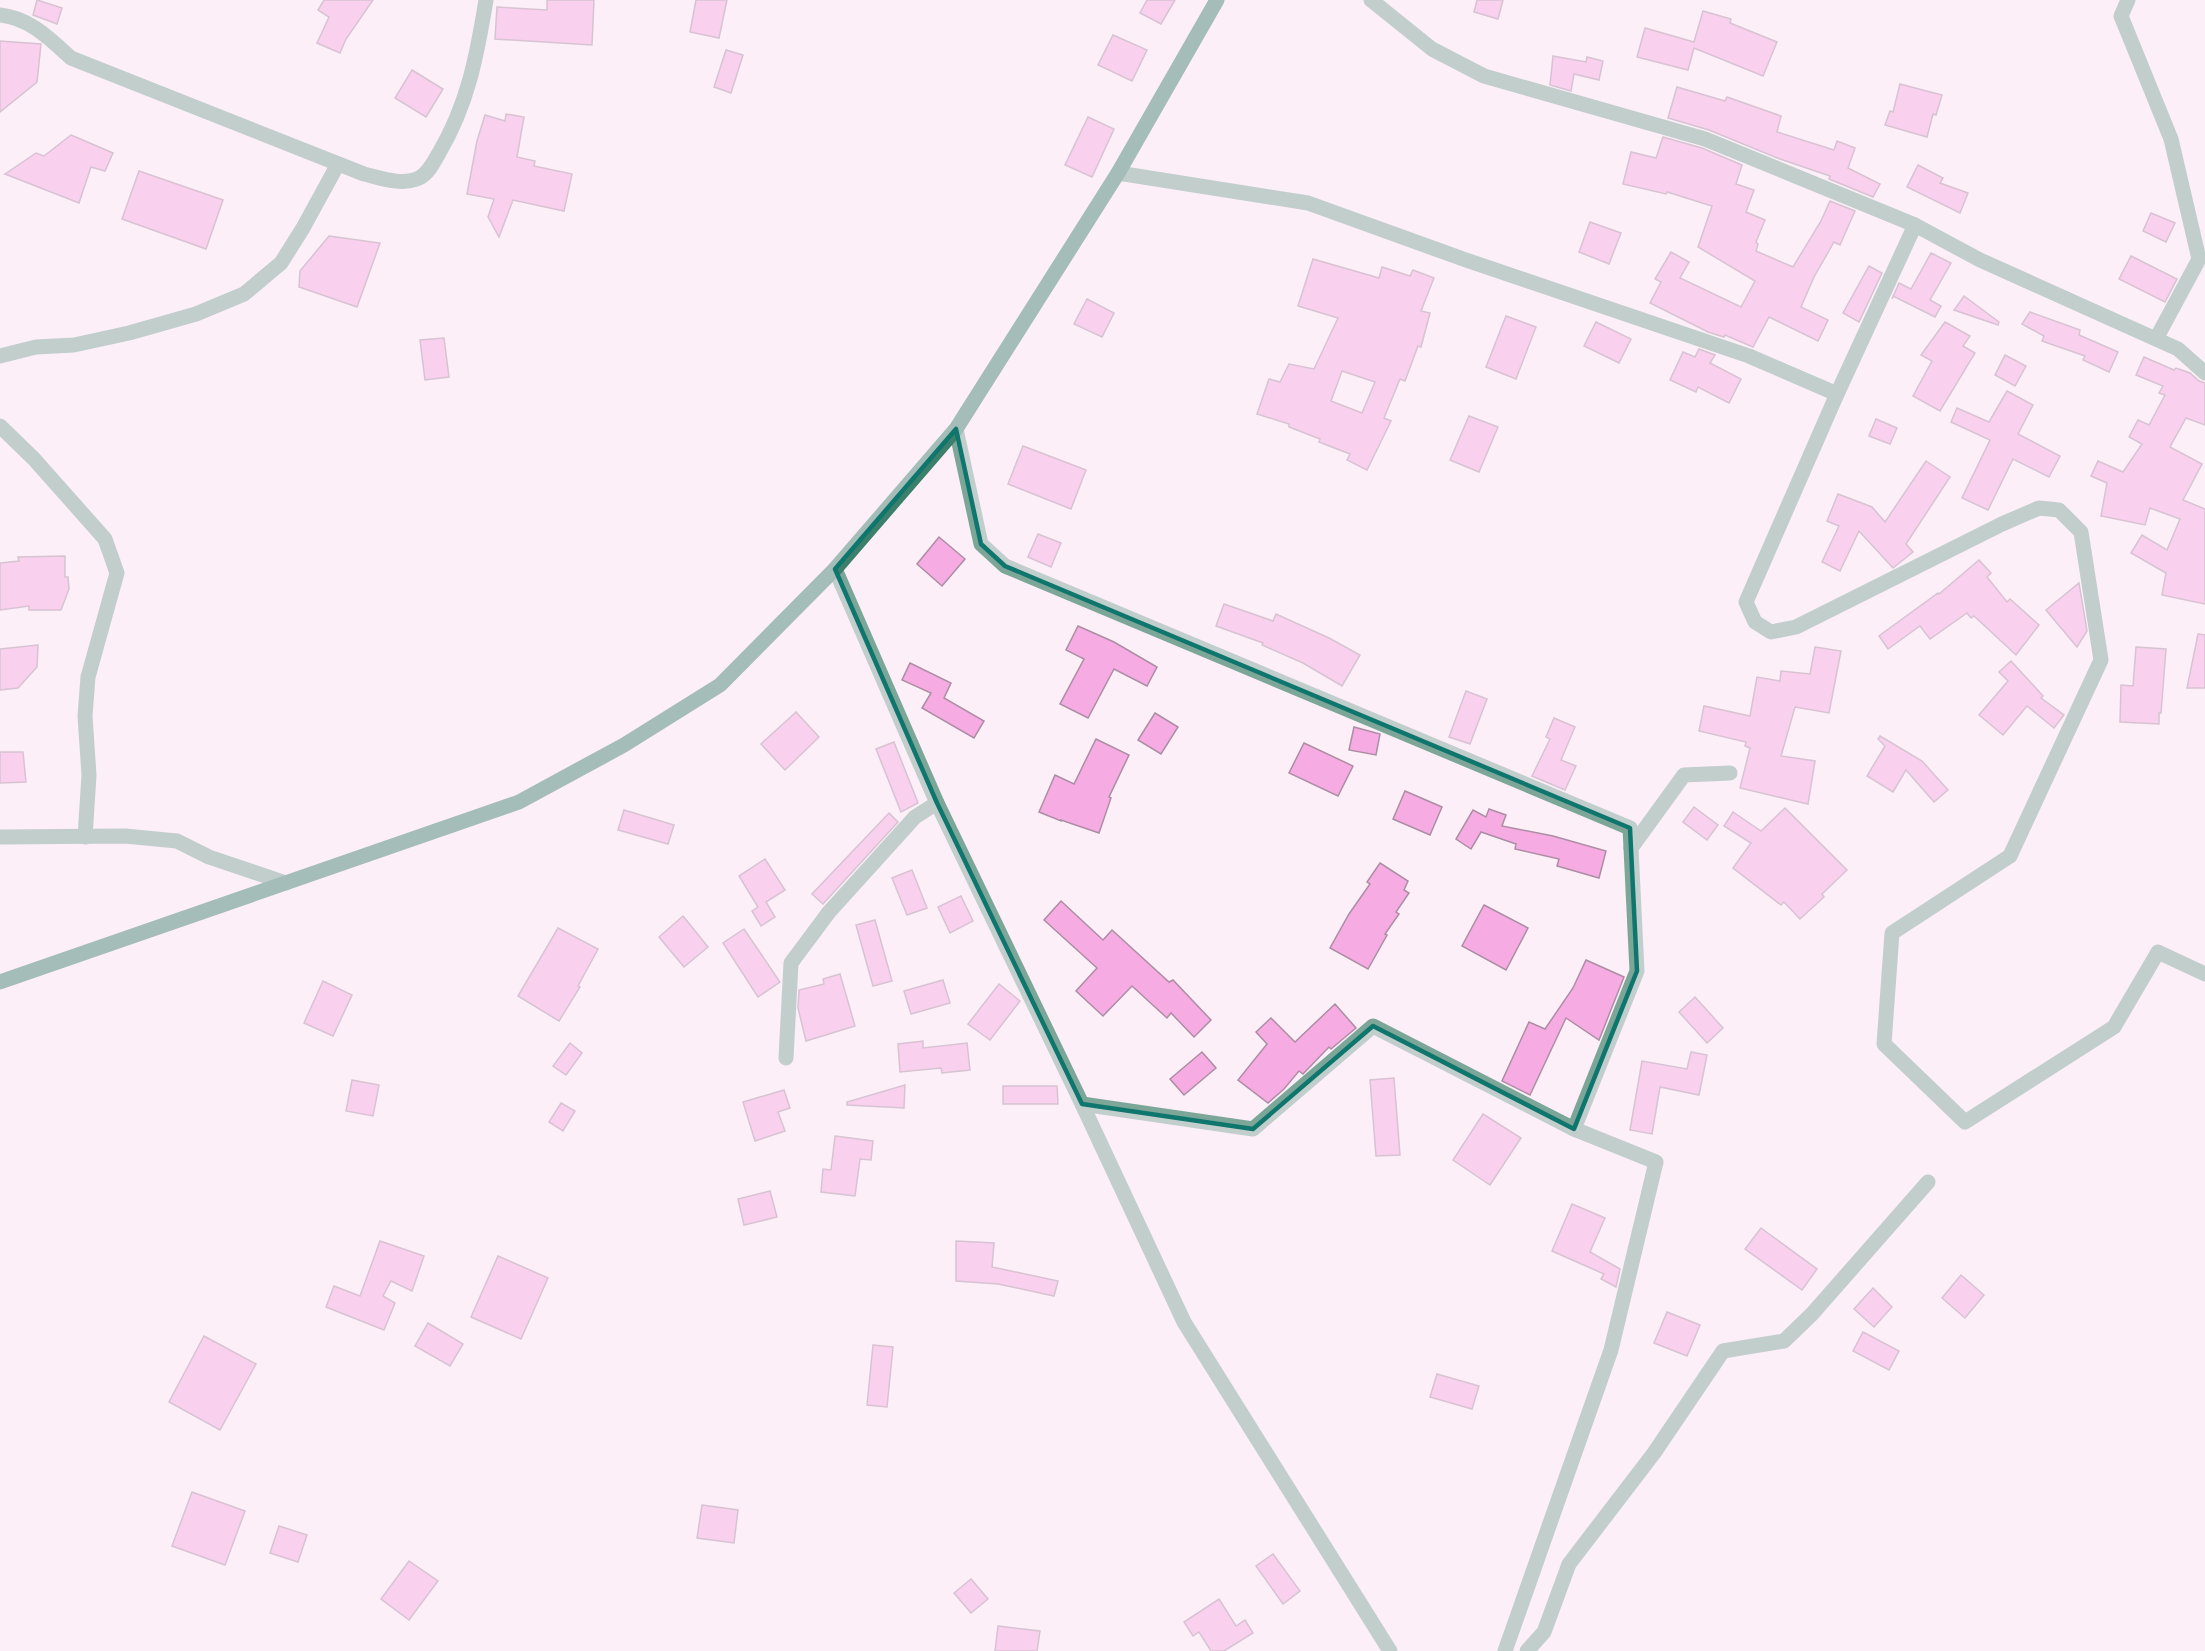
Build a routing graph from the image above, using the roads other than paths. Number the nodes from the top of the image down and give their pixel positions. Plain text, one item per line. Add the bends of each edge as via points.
1 (486, 0) edge
2 (1217, 0) edge
3 (1371, 0) edge
4 (2128, 0) edge
5 (0, 15) edge
6 (338, 164) junction
7 (1118, 173) junction
8 (1915, 225) junction
9 (2156, 339) junction
10 (0, 356) edge
11 (2205, 373) edge
12 (1837, 394) junction
13 (0, 426) edge
14 (956, 429) junction
15 (835, 569) junction
16 (1730, 773) dead end
17 (937, 804) junction
18 (0, 837) edge
19 (85, 837) junction
20 (1631, 848) junction
21 (286, 883) junction
22 (2205, 974) edge
23 (0, 982) edge
24 (786, 1058) dead end
25 (1082, 1104) junction
26 (1574, 1129) junction
27 (1928, 1182) dead end
28 (1390, 1651) edge
29 (1505, 1651) edge
30 (1527, 1651) edge

1 - 6 street via 476,61 455,126 432,165 419,178 399,181
2 - 7 street
3 - 8 street via 1432,49 1484,76 1705,139
4 - 9 street via 2121,16 2171,139 2199,259
5 - 6 street via 33,26 71,58
6 - 10 street via 281,263 244,294 196,314 129,333
7 - 12 street via 1308,203 1749,357
7 - 14 street
8 - 9 street via 1980,260
8 - 12 street
9 - 11 street via 2178,349
12 - 22 street via 1746,602 1755,622 1770,632 1796,627 2002,524 2038,508 2059,510 2081,532 2101,660 2010,856 1892,933 1884,1044 1965,1122 2114,1027 2158,952
13 - 19 street via 105,539 117,573 88,677
14 - 15 street
14 - 20 street via 981,544 1005,566 1630,828
15 - 17 street
15 - 21 street via 720,685 624,745 519,802
16 - 20 street via 1684,775
17 - 24 street via 915,817 790,963
17 - 25 street
18 - 19 street
19 - 21 street via 177,841 209,857
20 - 26 street via 1637,971
21 - 23 street
25 - 26 street via 1253,1129 1373,1026
25 - 28 street via 1184,1322
26 - 29 street via 1656,1161 1611,1350
27 - 30 street via 1784,1341 1723,1351 1654,1453 1569,1564 1544,1632

